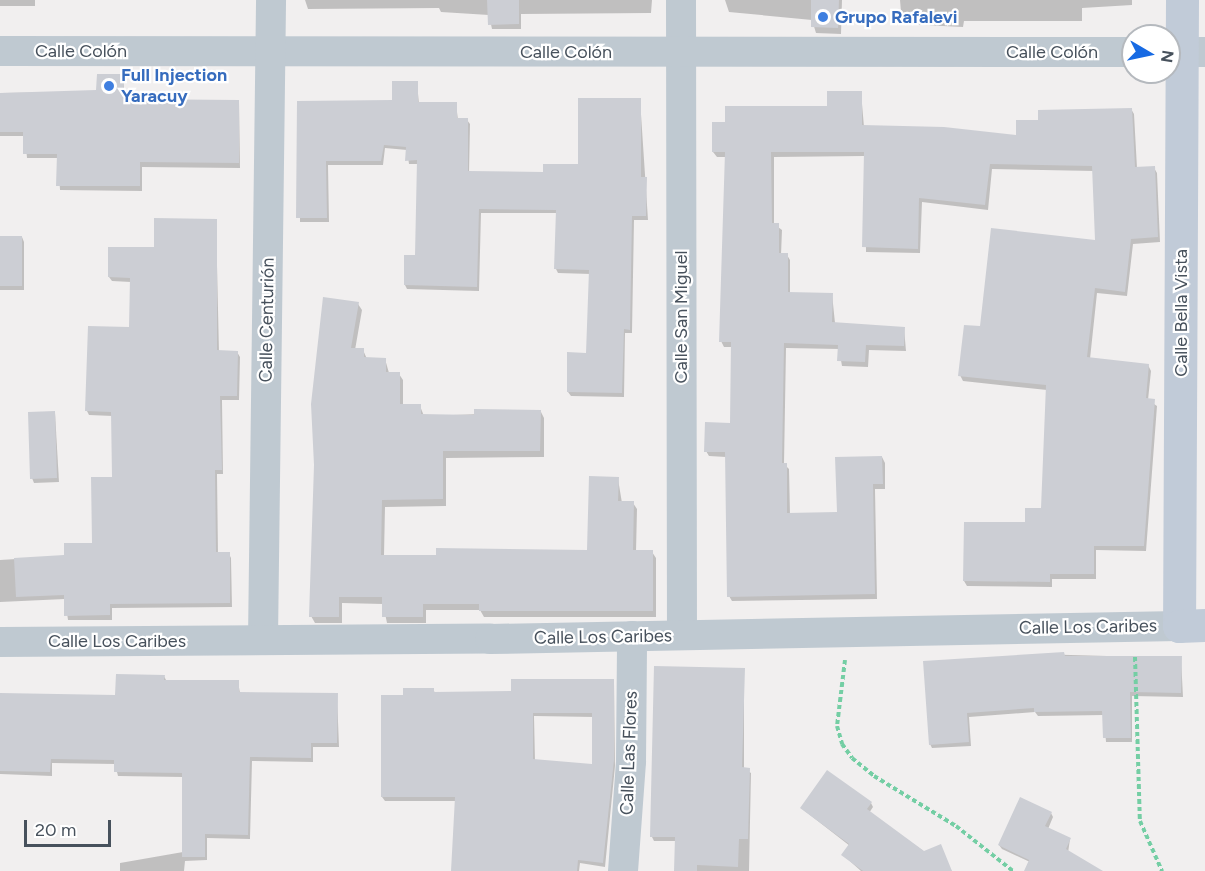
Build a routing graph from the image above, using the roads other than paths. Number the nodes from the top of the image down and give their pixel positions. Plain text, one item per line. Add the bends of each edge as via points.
1 (271, 0) edge
2 (681, 0) edge
3 (1182, 0) edge
4 (0, 51) edge
5 (271, 51) junction
6 (681, 52) junction
7 (1121, 52) edge
8 (1185, 52) edge
9 (1192, 504) edge
10 (1192, 625) edge
11 (682, 635) junction
12 (632, 636) junction
13 (263, 640) junction
14 (0, 642) edge
15 (623, 871) edge

1 - 5 street, Calle Centurión
2 - 6 street, Calle San Miguel
3 - 8 street, Calle Bella Vista
4 - 5 street, Calle Colón
5 - 6 street, Calle Colón
5 - 13 street, Calle Centurión
6 - 7 street, Calle Colón
6 - 11 street, Calle San Miguel
8 - 9 street, Calle Bella Vista
9 - 10 street, Calle Bella Vista
10 - 11 street, Calle Los Caribes
11 - 12 street, Calle Los Caribes
12 - 13 street, Calle Los Caribes
12 - 15 street, Calle Las Flores via 631,761
13 - 14 street, Calle Los Caribes

